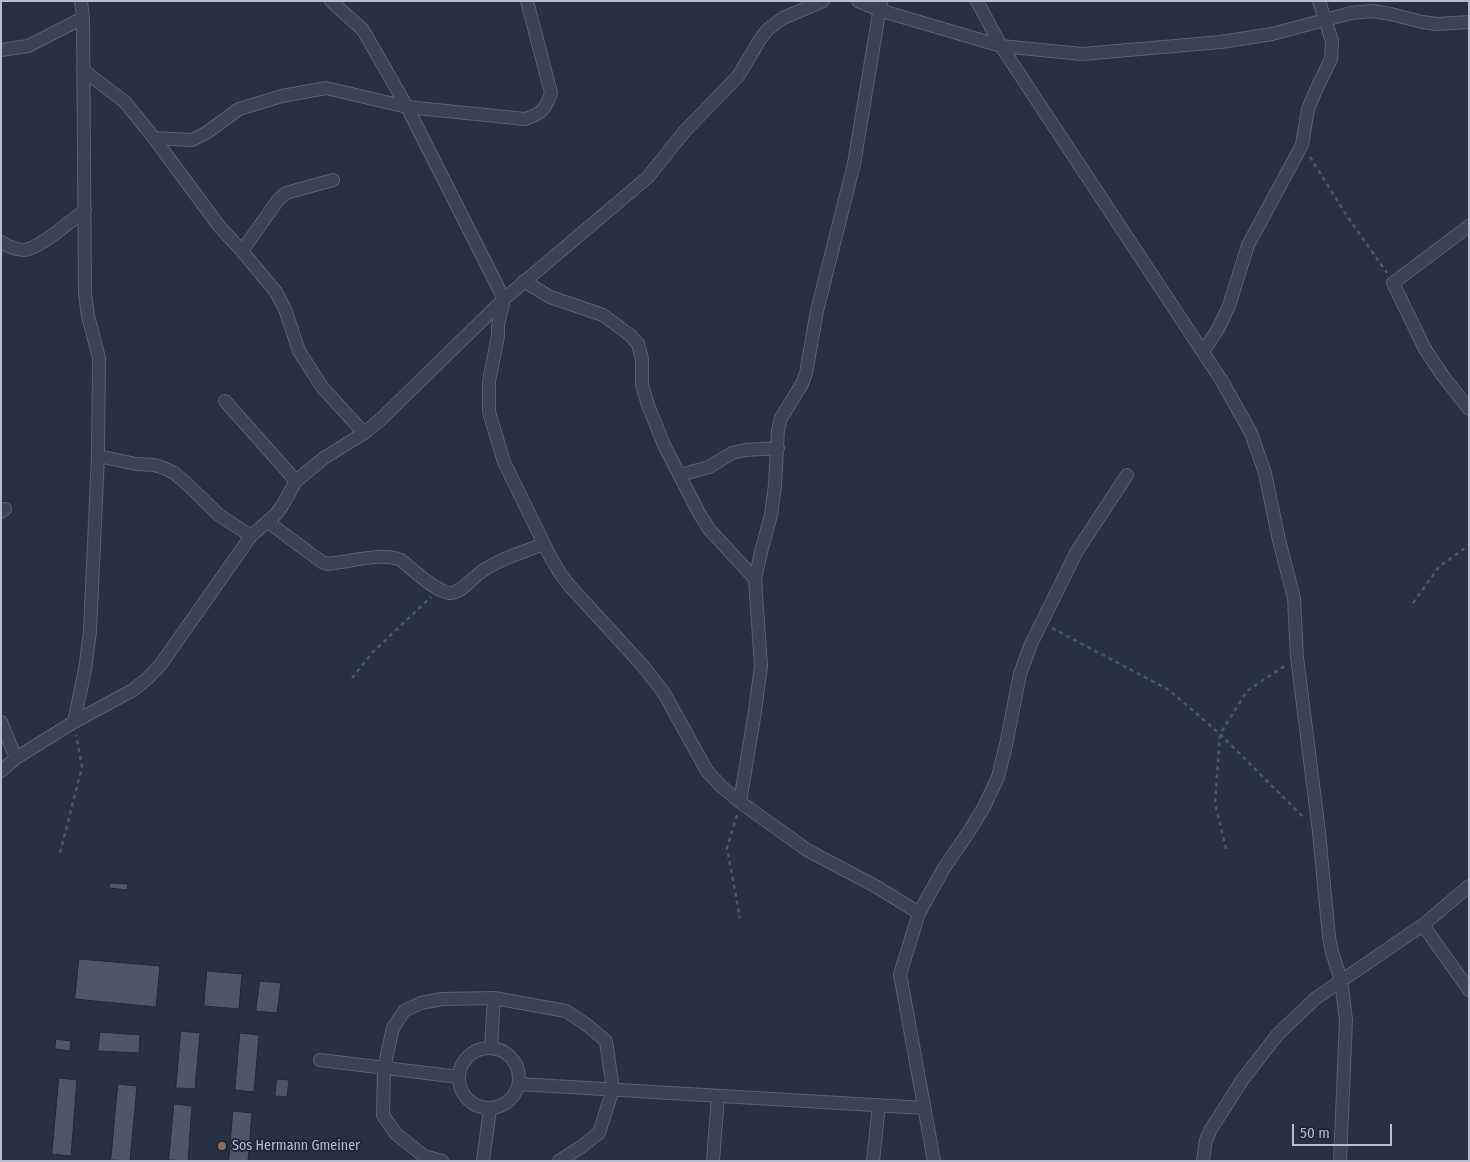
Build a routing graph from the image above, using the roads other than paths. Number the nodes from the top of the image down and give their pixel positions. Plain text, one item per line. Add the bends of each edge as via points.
1 (81, 1) edge
2 (331, 1) edge
3 (527, 1) edge
4 (823, 1) edge
5 (858, 1) edge
6 (977, 1) edge
7 (1319, 1) edge
8 (880, 6) edge
9 (83, 18) junction
10 (1326, 21) junction
11 (1469, 22) edge
12 (1001, 46) junction
13 (1, 50) edge
14 (83, 70) junction
15 (407, 106) junction
16 (154, 138) junction
17 (333, 180) dead end
18 (85, 210) junction
19 (1469, 226) edge
20 (1, 242) edge
21 (242, 252) junction
22 (524, 281) junction
23 (504, 299) junction
24 (1203, 352) junction
25 (225, 401) dead end
26 (1469, 409) edge
27 (364, 433) junction
28 (778, 448) junction
29 (98, 456) junction
30 (680, 475) junction
31 (1127, 475) dead end
32 (296, 481) junction
33 (268, 522) junction
34 (251, 536) junction
35 (544, 544) junction
36 (755, 579) junction
37 (1, 722) edge
38 (74, 722) junction
39 (16, 758) junction
40 (1, 771) edge
41 (740, 802) junction
42 (1469, 886) edge
43 (919, 913) junction
44 (1423, 925) junction
45 (1341, 980) junction
46 (1469, 990) edge
47 (494, 998) junction
48 (491, 1048) junction
49 (320, 1060) dead end
50 (384, 1068) junction
51 (459, 1077) junction
52 (519, 1084) junction
53 (613, 1089) junction
54 (718, 1096) junction
55 (879, 1105) junction
56 (924, 1108) junction
57 (490, 1109) junction
58 (442, 1161) edge
59 (483, 1161) edge
60 (559, 1161) edge
61 (713, 1161) edge
62 (873, 1161) edge
63 (934, 1161) edge
64 (1203, 1161) edge
65 (1340, 1161) edge

1 - 9 street
2 - 15 street via 363,30
3 - 15 street via 551,93 547,105 537,115 526,119
4 - 22 street via 783,18 768,30 739,75 684,132 648,178
5 - 8 street
6 - 12 street
7 - 10 street
8 - 12 street
8 - 28 street via 854,164 817,311 806,374 781,418
9 - 13 street via 28,46
9 - 14 street
10 - 11 street via 1351,13 1372,11 1437,24
10 - 12 street via 1222,42 1112,52 1082,54
10 - 24 street via 1333,52 1308,109 1302,145 1248,245 1229,306
12 - 24 street
14 - 16 street via 125,102
14 - 18 street
15 - 16 street via 326,88 238,108 192,140
15 - 23 street
16 - 21 street
17 - 21 street via 286,193
18 - 20 street via 39,244 25,250 11,248
18 - 29 street via 85,294 99,358
19 - 26 street via 1393,283 1426,349
21 - 27 street via 276,292 299,351 322,387
22 - 23 street
22 - 30 street via 550,297 603,315 638,344 642,359 642,385 648,405
23 - 27 street
23 - 35 street via 490,381 489,412 504,462
24 - 45 street via 1251,433 1265,473 1294,598 1297,657 1329,937
25 - 32 street
27 - 32 street via 324,458
28 - 30 street via 732,453 709,467
28 - 36 street via 771,515
29 - 34 street via 154,465 174,473 219,515
29 - 38 street via 90,631
30 - 36 street via 709,528
31 - 43 street via 1077,551 1031,644 1020,674 998,777 984,807
32 - 33 street via 282,506
33 - 34 street
33 - 35 street via 327,564 394,557 439,589 449,592 457,591 492,566
34 - 38 street via 148,678 133,690
35 - 41 street via 568,584 664,693 708,771
36 - 41 street via 761,666
37 - 39 street
38 - 39 street
39 - 40 street
41 - 43 street via 807,850 877,886
42 - 44 street
43 - 56 street via 900,974
44 - 45 street
44 - 46 street
45 - 64 street via 1316,998 1278,1034 1211,1129
45 - 65 street via 1346,1020
47 - 48 street
47 - 50 street via 442,999 421,1003 404,1011 392,1028
47 - 53 street via 566,1011 587,1025 606,1041
48 - 51 street via 482,1049 466,1059
48 - 52 street via 509,1056 515,1064
49 - 50 street
50 - 51 street
50 - 58 street via 383,1115 396,1134 424,1156
51 - 57 street via 464,1095 480,1107
52 - 53 street
52 - 57 street via 509,1101
53 - 54 street
53 - 60 street via 599,1133
54 - 55 street
54 - 61 street
55 - 56 street
55 - 62 street
56 - 63 street
57 - 59 street

